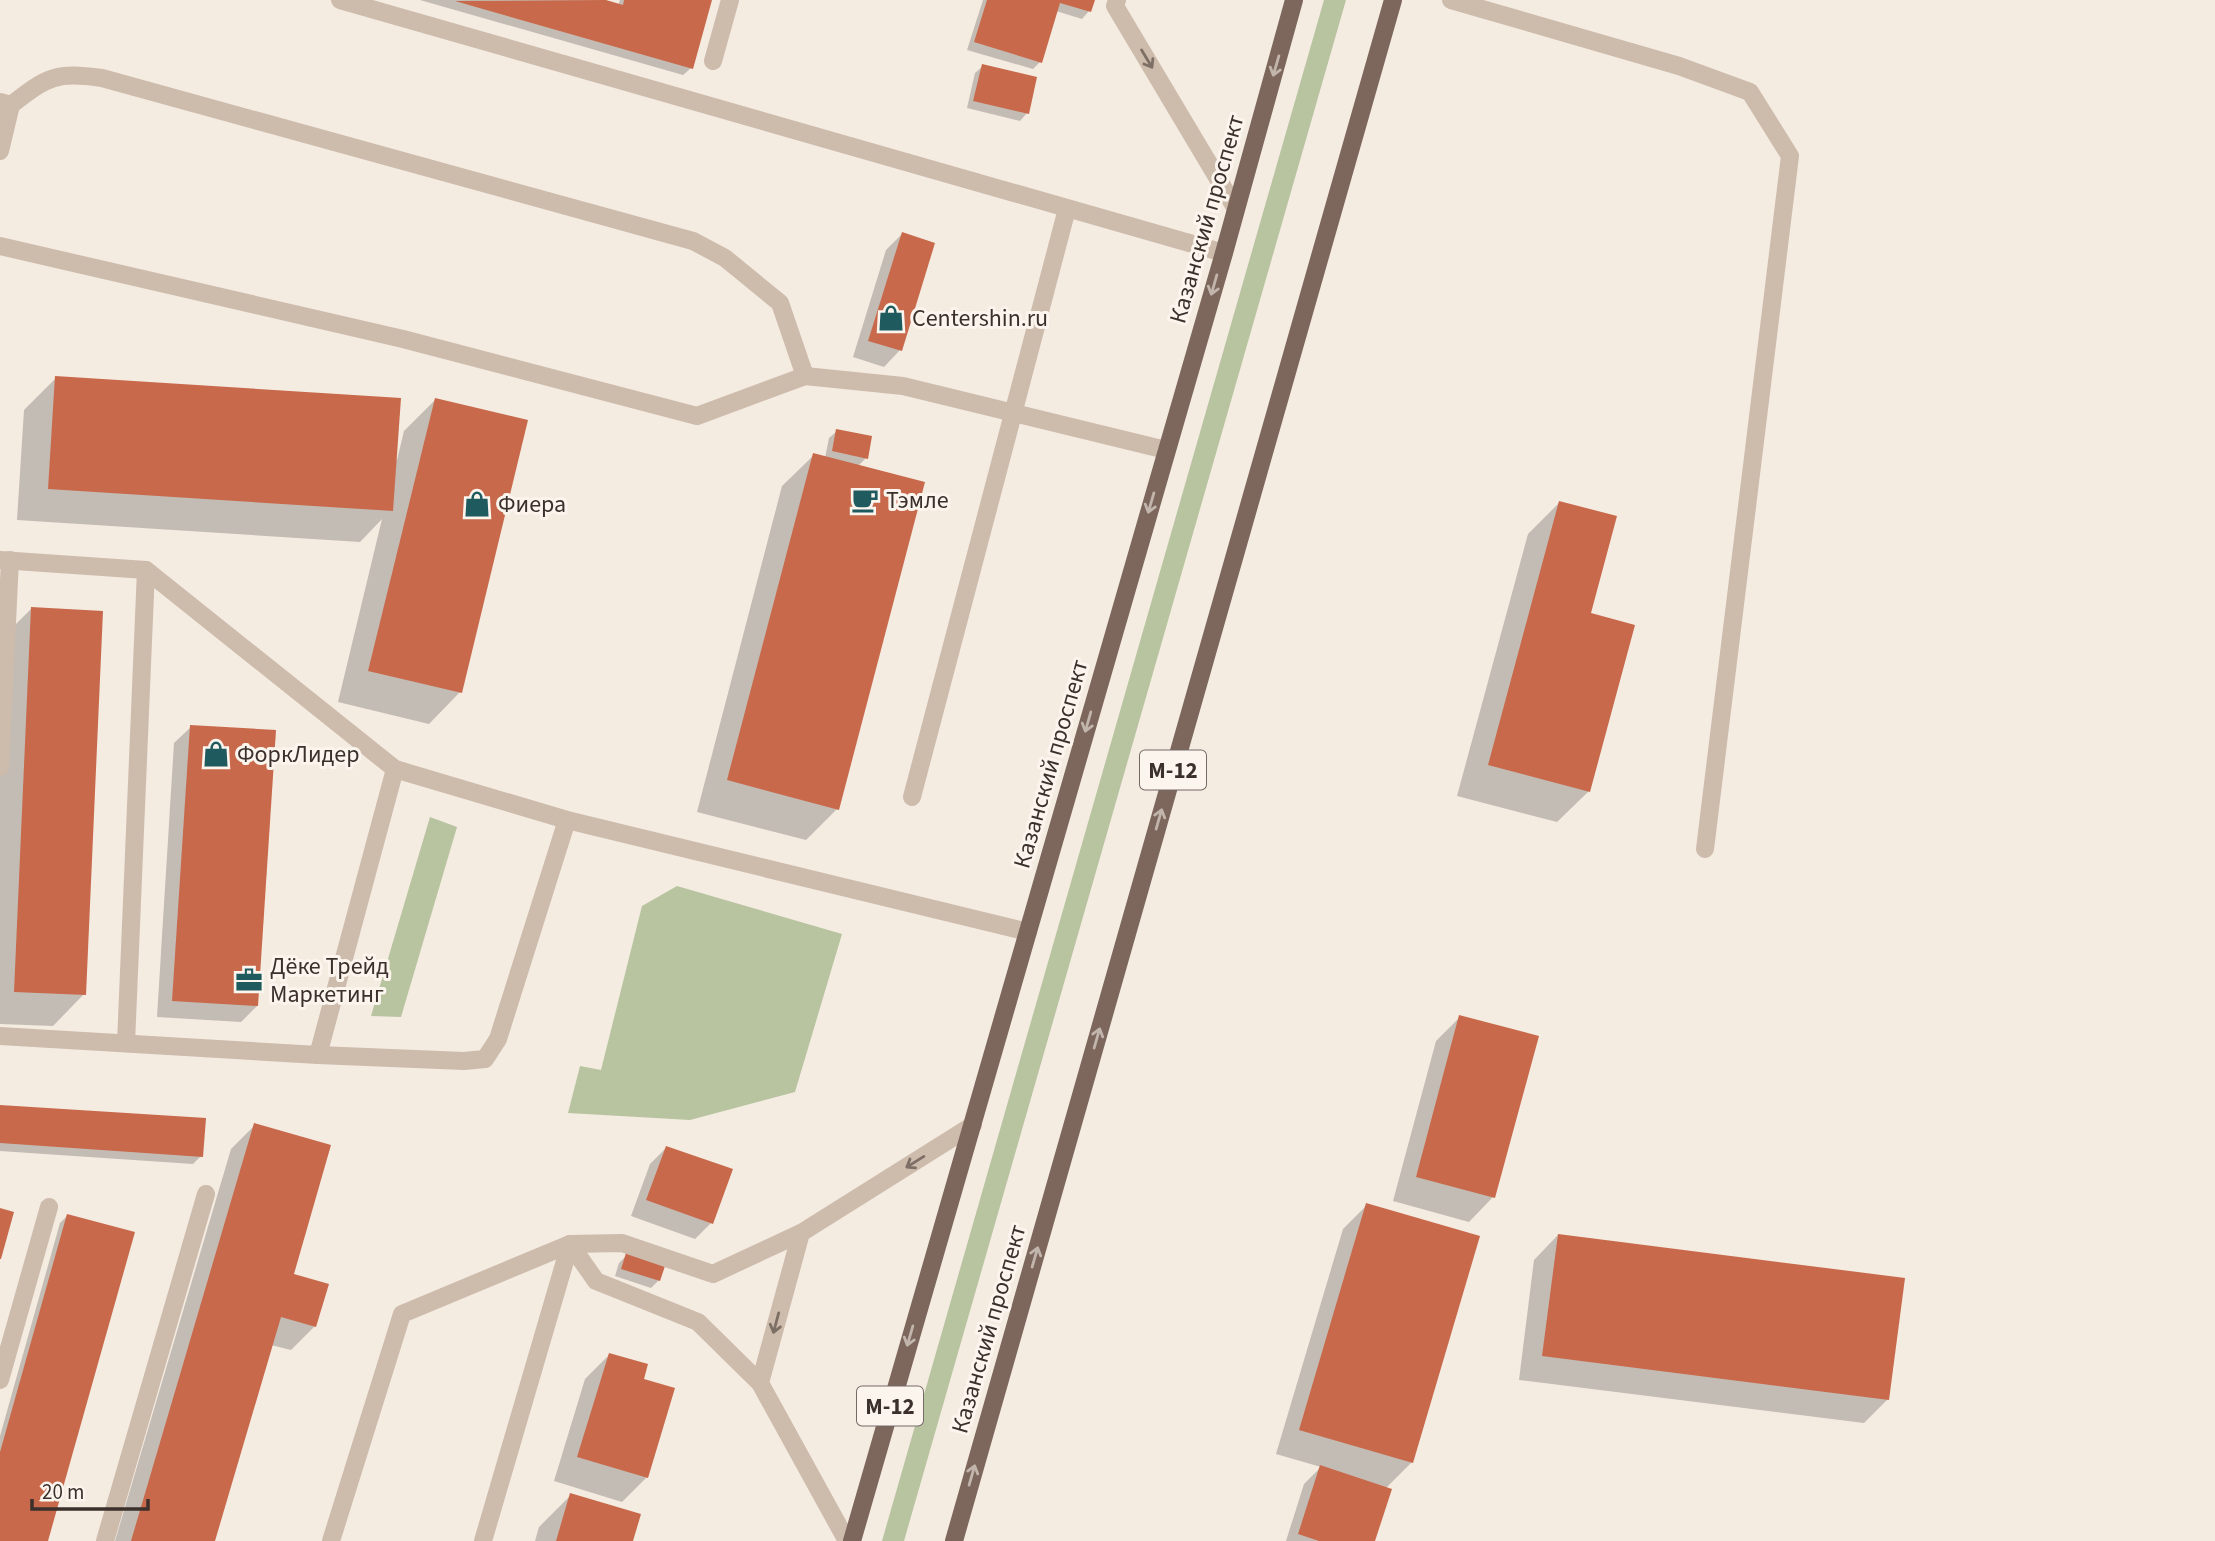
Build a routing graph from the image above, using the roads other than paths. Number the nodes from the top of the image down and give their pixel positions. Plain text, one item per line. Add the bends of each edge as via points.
1 (340, 0) edge
2 (730, 0) edge
3 (1117, 0) edge
4 (1294, 0) edge
5 (1392, 0) edge
6 (1451, 0) edge
7 (713, 61) dead end
8 (6, 103) edge
9 (0, 151) edge
10 (1068, 209) junction
11 (1236, 209) junction
12 (0, 246) edge
13 (1224, 253) junction
14 (805, 376) junction
15 (1014, 413) junction
16 (1166, 450) junction
17 (5, 560) edge
18 (146, 570) junction
19 (0, 767) edge
20 (395, 769) junction
21 (912, 797) dead end
22 (566, 820) junction
23 (1705, 849) dead end
24 (1028, 932) junction
25 (0, 1036) edge
26 (126, 1043) junction
27 (318, 1055) junction
28 (973, 1125) junction
29 (206, 1194) dead end
30 (50, 1207) dead end
31 (801, 1233) junction
32 (570, 1244) junction
33 (0, 1380) edge
34 (760, 1382) junction
35 (105, 1541) edge
36 (331, 1541) edge
37 (482, 1541) edge
38 (849, 1541) edge
39 (954, 1541) edge

1 - 10 lane
2 - 7 lane
3 -> 11 lane via 1115,6
4 -> 11 main road, Казанский проспект / М-12
39 -> 5 main road, Казанский проспект / М-12
6 - 23 lane via 1679,66 1750,92 1790,156
8 - 9 lane
8 - 14 lane via 40,82 70,74 102,78 693,241 725,258 780,303
10 - 13 lane
10 - 15 lane
11 - 13 main road, Казанский проспект / М-12
12 - 14 lane via 402,339 697,416
13 -> 16 main road, Казанский проспект / М-12
14 - 15 lane via 903,386
15 - 16 lane
15 - 21 lane
16 -> 24 main road, Казанский проспект / М-12
17 - 18 lane
17 - 19 lane
18 - 20 lane
18 - 26 lane
20 - 22 lane
20 - 27 lane
22 - 24 lane
22 - 27 lane via 498,1039 485,1059
24 - 28 main road, Казанский проспект / М-12
25 - 26 lane
26 - 27 lane
28 -> 31 lane
28 -> 38 main road, Казанский проспект / М-12
29 - 35 lane
30 - 33 lane
31 - 32 lane via 713,1274 622,1243
31 -> 34 lane
32 - 34 lane via 596,1281 698,1322
32 - 36 lane via 402,1314
32 - 37 lane
34 - 38 lane

